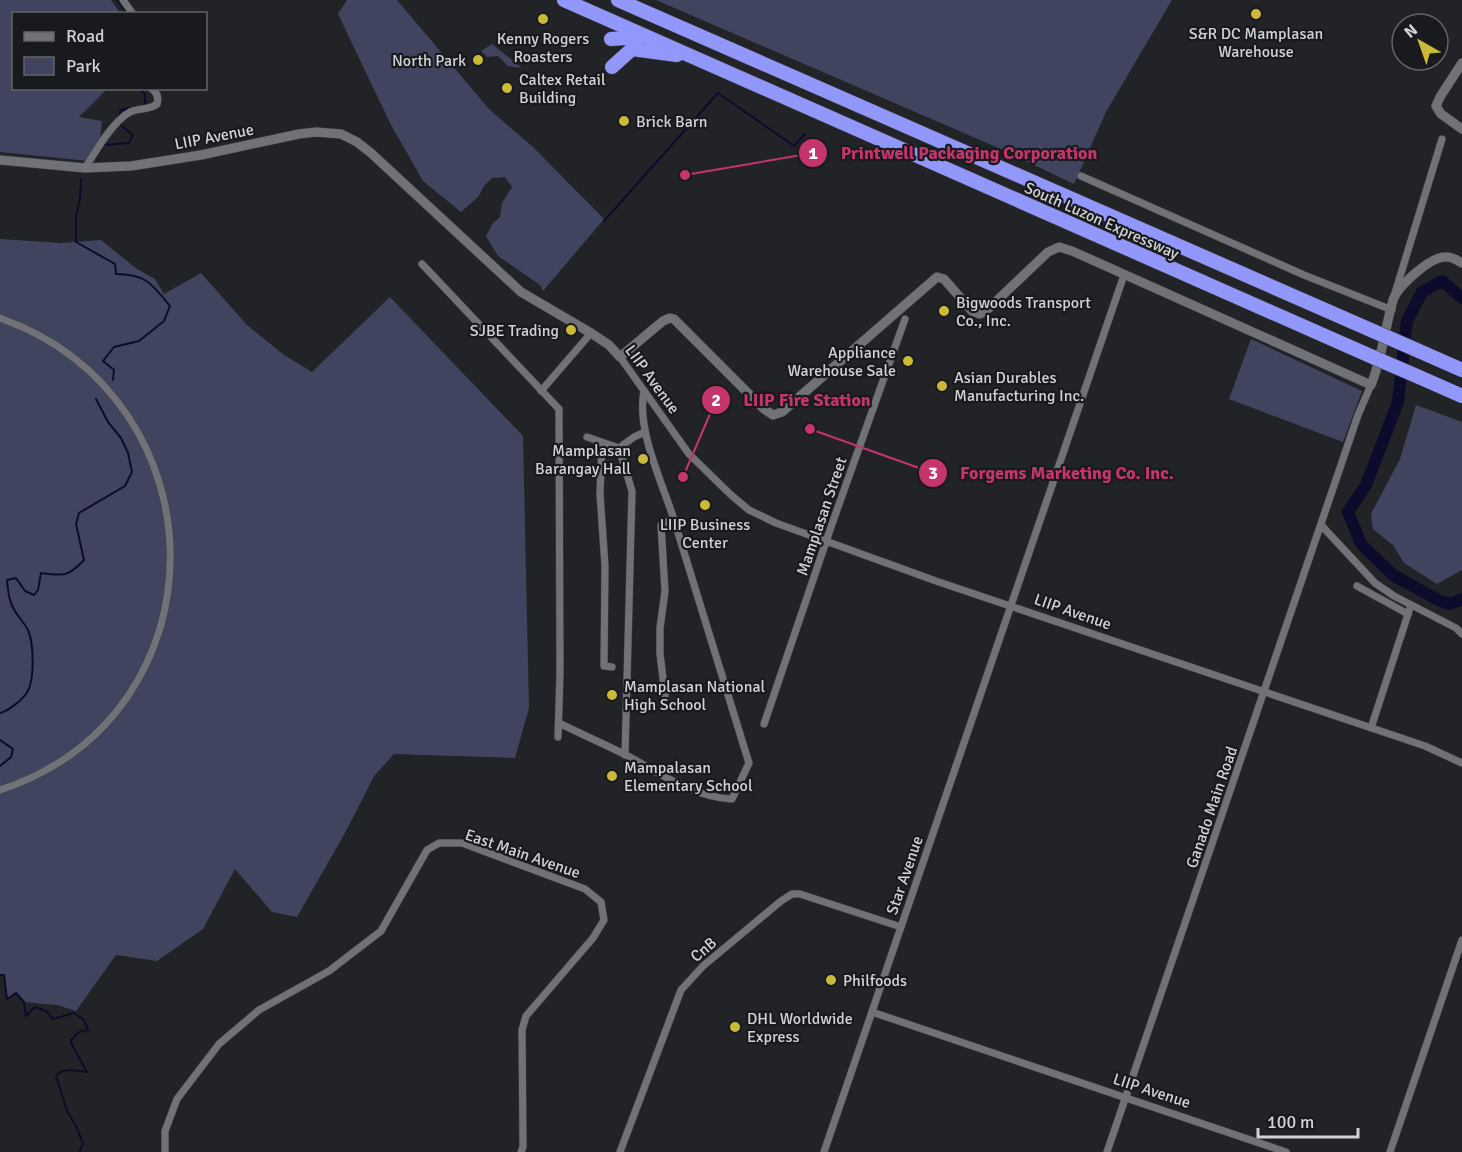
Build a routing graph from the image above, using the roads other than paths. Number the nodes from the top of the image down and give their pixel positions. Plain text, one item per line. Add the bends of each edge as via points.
1 (564, 0) edge
2 (618, 0) edge
3 (646, 36) junction
4 (611, 39) dead end
5 (697, 58) junction
6 (1462, 63) edge
7 (612, 67) dead end
8 (154, 90) edge
9 (1462, 129) edge
10 (1442, 139) dead end
11 (0, 160) edge
12 (85, 168) junction
13 (1081, 176) dead end
14 (1462, 263) edge
15 (422, 264) dead end
16 (1124, 276) junction
17 (1394, 298) junction
18 (1392, 310) junction
19 (0, 318) edge
20 (905, 319) dead end
21 (591, 333) junction
22 (620, 357) junction
23 (1462, 370) edge
24 (1371, 385) junction
25 (541, 391) junction
26 (644, 391) junction
27 (1462, 396) edge
28 (645, 432) junction
29 (587, 437) dead end
30 (602, 443) junction
31 (619, 448) junction
32 (674, 519) junction
33 (1321, 525) junction
34 (826, 541) junction
35 (1357, 586) dead end
36 (1411, 605) junction
37 (1010, 606) junction
38 (1408, 614) junction
39 (1462, 634) edge
40 (612, 667) dead end
41 (1264, 692) junction
42 (665, 695) dead end
43 (559, 723) junction
44 (764, 724) dead end
45 (1371, 728) junction
46 (558, 737) dead end
47 (626, 755) junction
48 (1462, 763) edge
49 (0, 790) edge
50 (901, 927) junction
51 (1462, 940) edge
52 (872, 1012) junction
53 (1125, 1097) junction
54 (165, 1152) edge
55 (521, 1152) edge
56 (620, 1152) edge
57 (824, 1152) edge
58 (1107, 1152) edge
59 (1286, 1152) edge
60 (1390, 1152) edge

1 - 3 highway, South Luzon Expressway
2 - 23 highway, South Luzon Expressway, bridge
3 - 4 highway
3 - 5 highway, South Luzon Expressway
5 - 7 highway via 632,49
5 - 27 highway, South Luzon Expressway, bridge
6 - 9 street via 1436,106
8 - 12 street via 158,104 133,111 120,121
10 - 17 street
11 - 12 street, LIIP Avenue
12 - 21 street, LIIP Avenue via 172,160 308,133 346,136 371,153 514,286
13 - 18 street
14 - 17 street via 1446,256 1430,262
15 - 25 street
16 - 22 street via 1072,251 1056,248 980,314 938,277 775,415 764,409 674,319 663,321
16 - 24 street
16 - 37 street, Star Avenue
17 - 18 street
18 - 24 street
19 - 49 street via 65,351 95,375 120,403 141,435 156,470 166,507 170,555 166,602 156,639 119,706 64,759 28,780
20 - 34 street, Mamplasan Street
21 - 22 street, LIIP Avenue
21 - 25 street
22 - 26 street, LIIP Avenue
24 - 33 street, Ganado Main Road
25 - 43 street via 559,409
26 - 28 street via 641,406
26 - 34 street, LIIP Avenue via 689,454 749,510
28 - 31 street
28 - 32 street
29 - 30 street
30 - 31 street
30 - 40 street via 604,666
31 - 47 street via 632,491
32 - 42 street via 662,525 664,591 660,654
32 - 47 street via 749,763 732,799 722,799 680,786
33 - 36 street via 1375,583
33 - 41 street, Ganado Main Road
34 - 37 street, LIIP Avenue
34 - 44 street, Mamplasan Street
35 - 38 street
36 - 38 street
36 - 39 street
37 - 41 street, LIIP Avenue
37 - 50 street, Star Avenue
38 - 45 street
41 - 45 street, LIIP Avenue
41 - 53 street, Ganado Main Road
43 - 46 street
43 - 47 street
45 - 48 street, LIIP Avenue
50 - 52 street, Star Avenue
50 - 56 street, CnB via 800,894 791,894 781,901 703,966 681,990
51 - 60 street
52 - 53 street, LIIP Avenue
52 - 57 street, Star Avenue
53 - 58 street, Ganado Main Road
53 - 59 street, LIIP Avenue
54 - 55 street, East Main Avenue via 165,1131 177,1099 219,1044 260,1010 329,971 381,931 427,850 439,843 462,843 585,889 600,902 604,920 593,939 526,1016 522,1030

